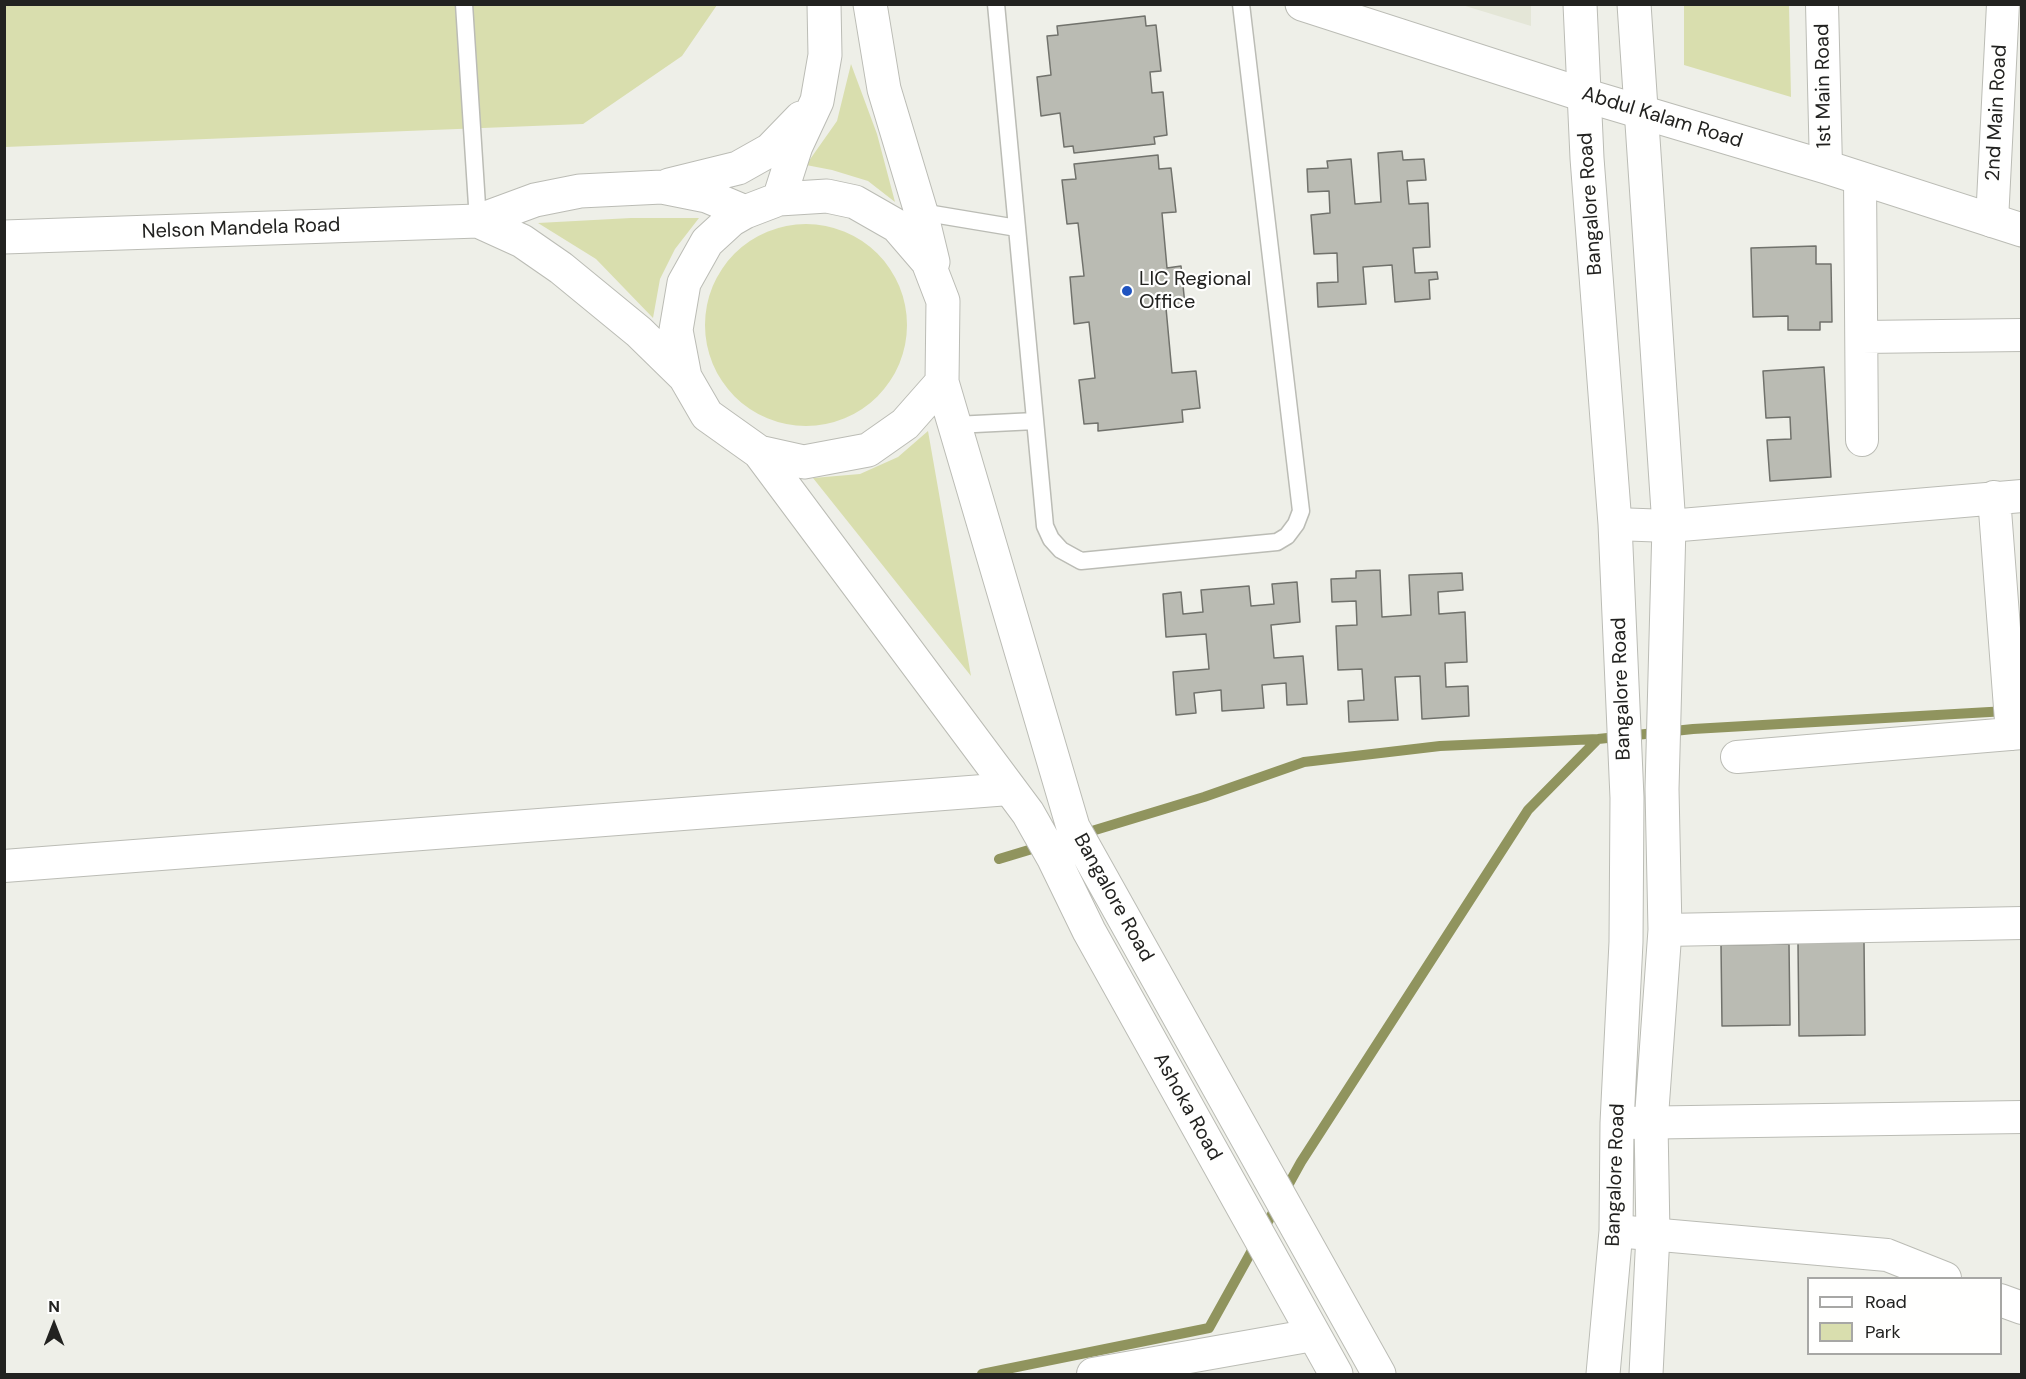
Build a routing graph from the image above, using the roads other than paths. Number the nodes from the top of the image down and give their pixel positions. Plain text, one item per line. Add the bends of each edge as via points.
1 (464, 4) edge
2 (824, 4) edge
3 (870, 4) edge
4 (996, 4) edge
5 (1241, 4) edge
6 (1302, 4) edge
7 (1580, 4) edge
8 (1634, 4) edge
9 (1822, 4) edge
10 (2003, 4) edge
11 (1584, 94) junction
12 (817, 101) junction
13 (1642, 112) junction
14 (1826, 167) junction
15 (1860, 178) junction
16 (662, 188) junction
17 (779, 199) junction
18 (745, 212) junction
19 (921, 212) junction
20 (478, 221) junction
21 (2007, 225) edge
22 (1017, 228) junction
23 (4, 237) edge
24 (943, 302) junction
25 (2022, 335) edge
26 (1862, 337) junction
27 (685, 377) junction
28 (942, 382) junction
29 (1035, 421) junction
30 (955, 425) junction
31 (1862, 440) dead end
32 (759, 453) junction
33 (2008, 496) edge
34 (1615, 524) junction
35 (1668, 526) junction
36 (2017, 734) edge
37 (1737, 757) dead end
38 (1009, 789) junction
39 (4, 866) edge
40 (2022, 923) edge
41 (1665, 930) junction
42 (2022, 1118) edge
43 (1617, 1123) junction
44 (1651, 1123) junction
45 (1616, 1231) junction
46 (1653, 1234) junction
47 (1942, 1277) edge
48 (2002, 1300) edge
49 (2022, 1308) edge
50 (1313, 1335) junction
51 (1093, 1374) edge
52 (1335, 1374) edge
53 (1379, 1374) edge
54 (1604, 1374) edge
55 (1646, 1374) edge

1 - 20 lane
2 - 12 main road via 825,55
3 - 19 main road via 884,89
4 - 22 lane
5 - 29 lane via 1301,511 1296,524 1277,542 1081,561 1061,550 1050,539 1045,526
6 - 11 main road, Abdul Kalam Road
7 - 11 main road, Bangalore Road
8 - 13 main road, Bangalore Road
9 - 14 street, 1st Main Road
10 - 21 street, 2nd Main Road
11 - 13 main road, Abdul Kalam Road
11 - 34 main road, Bangalore Road
12 - 16 main road via 770,150 738,168
12 - 17 main road via 796,146
13 - 14 main road, Abdul Kalam Road
13 - 35 main road, Bangalore Road
14 - 15 main road, Abdul Kalam Road
15 - 21 main road, Abdul Kalam Road
15 - 26 street
16 - 18 main road, Nelson Mandela Road via 707,196
16 - 20 main road, Nelson Mandela Road via 580,191 535,200
17 - 18 main road
17 - 24 main road via 828,196 855,202 897,226 928,262
18 - 27 main road via 707,242 684,283 676,330
19 - 22 lane
19 - 24 main road
20 - 23 main road, Nelson Mandela Road
20 - 27 main road, Nelson Mandela Road via 522,241 569,274 639,332
22 - 29 lane
24 - 28 main road, Bangalore Road
25 - 26 street
26 - 31 street
27 - 32 main road via 707,415
28 - 30 main road, Bangalore Road
28 - 32 main road via 905,424 868,450 804,462
29 - 30 lane
30 - 53 main road, Bangalore Road via 1079,836
32 - 38 main road, Ashoka Road
33 - 35 street
33 - 36 street via 2009,683
34 - 35 street
34 - 43 main road, Bangalore Road via 1627,798 1626,942
35 - 41 main road, Bangalore Road via 1662,789
36 - 37 street
38 - 39 street
38 - 50 main road, Ashoka Road via 1048,848 1089,931
40 - 41 street
41 - 44 main road, Bangalore Road
42 - 44 street
43 - 44 street
43 - 45 main road, Bangalore Road
44 - 46 main road, Bangalore Road
45 - 46 street
45 - 54 main road, Bangalore Road
46 - 47 street via 1887,1255
46 - 55 main road, Bangalore Road
48 - 49 street
50 - 51 street
50 - 52 main road, Ashoka Road

